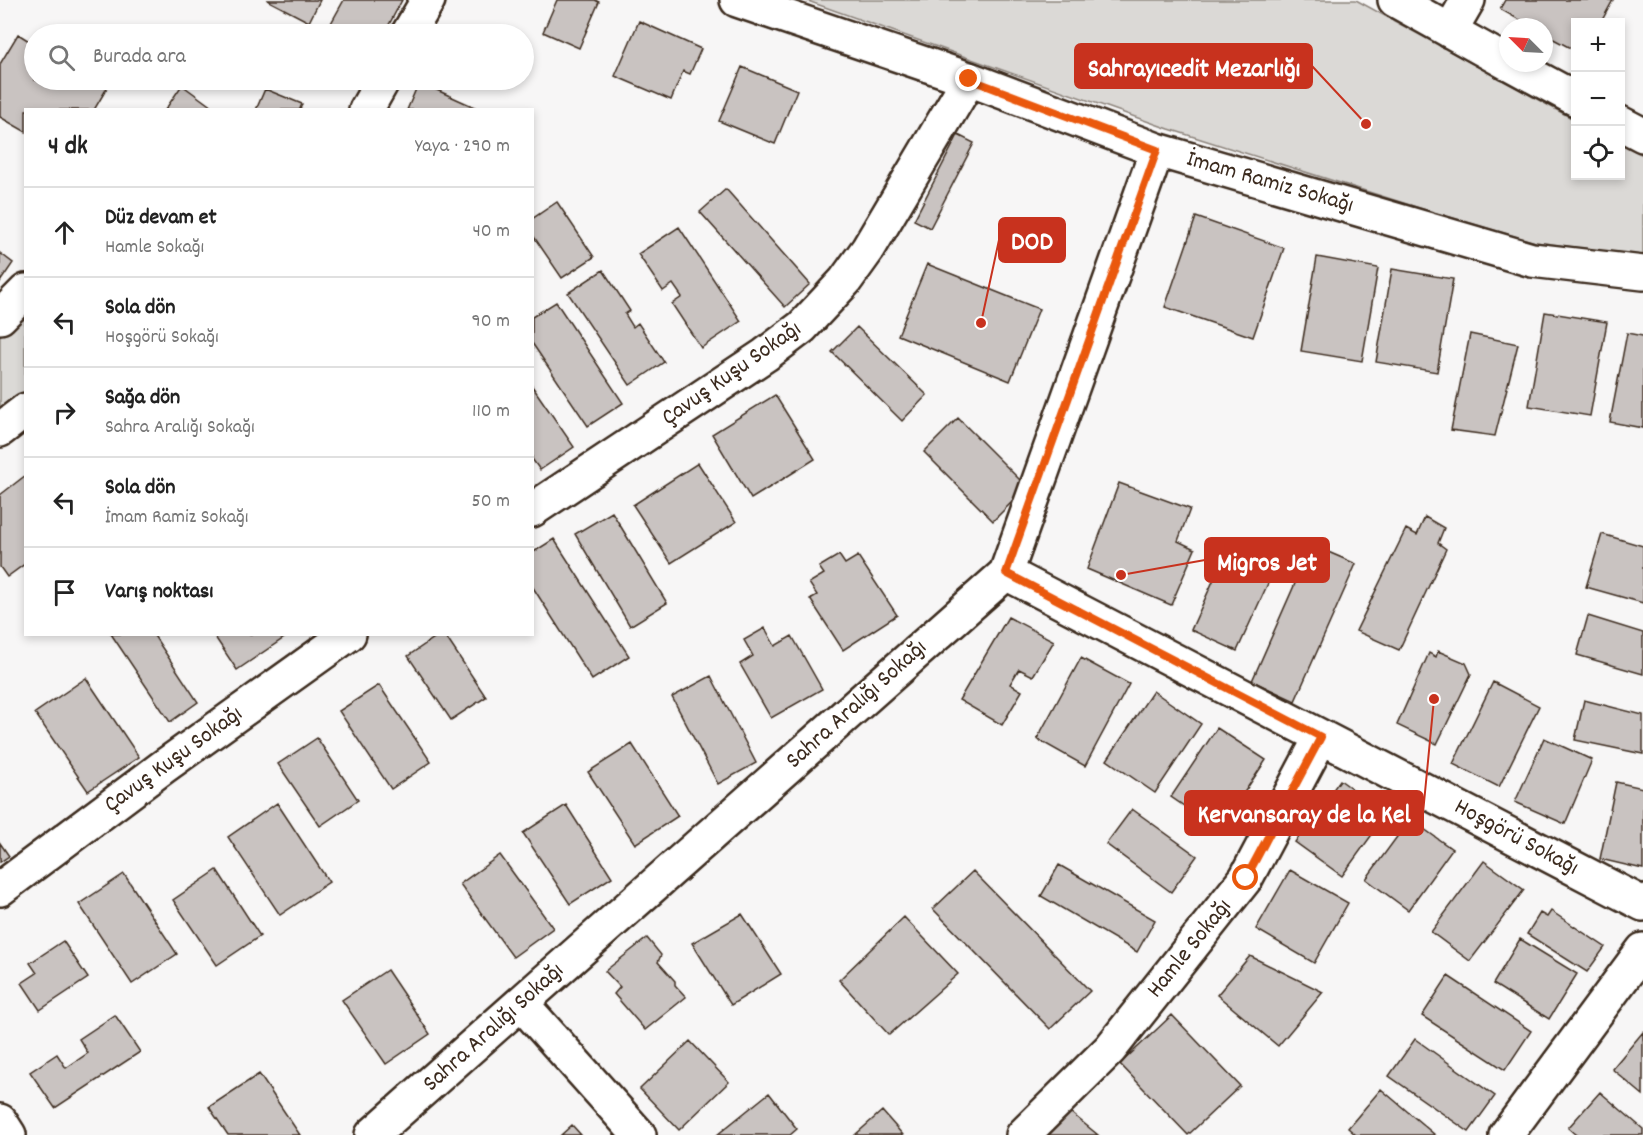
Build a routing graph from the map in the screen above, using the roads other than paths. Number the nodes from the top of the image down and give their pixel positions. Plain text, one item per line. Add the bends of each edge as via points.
1 (428, 0) edge
2 (737, 0) edge
3 (1395, 0) edge
4 (1468, 0) edge
5 (414, 24) edge
6 (1450, 32) junction
7 (1499, 58) edge
8 (1525, 72) edge
9 (969, 79) junction
10 (377, 90) edge
11 (1571, 97) edge
12 (367, 108) edge
13 (1625, 126) edge
14 (1643, 135) edge
15 (1157, 150) junction
16 (1643, 273) edge
17 (24, 293) edge
18 (0, 317) edge
19 (24, 412) edge
20 (0, 430) edge
21 (534, 509) edge
22 (1006, 573) junction
23 (346, 636) edge
24 (1321, 737) junction
25 (0, 889) edge
26 (1643, 904) edge
27 (1643, 950) edge
28 (522, 1003) junction
29 (0, 1122) edge
30 (9, 1135) edge
31 (372, 1135) edge
32 (639, 1135) edge
33 (1023, 1135) edge
34 (1506, 1135) edge

1 - 5 street
2 - 9 street, İmam Ramiz Sokağı
3 - 6 street
4 - 6 street
6 - 7 street
8 - 11 street
9 - 15 street, İmam Ramiz Sokağı
9 - 21 street, Çavuş Kuşu Sokağı via 868,249 845,281 802,327
10 - 12 street
13 - 14 street
15 - 16 street, İmam Ramiz Sokağı via 1532,260
15 - 22 street, Sahra Aralığı Sokağı
17 - 18 street
19 - 20 street
22 - 24 street, Hoşgörü Sokağı
22 - 28 street, Sahra Aralığı Sokağı
23 - 25 street, Çavuş Kuşu Sokağı
24 - 26 street, Hoşgörü Sokağı
24 - 33 street, Hamle Sokağı via 1246,878 1110,1049
27 - 34 street
28 - 31 street, Sahra Aralığı Sokağı
28 - 32 street
29 - 30 street

